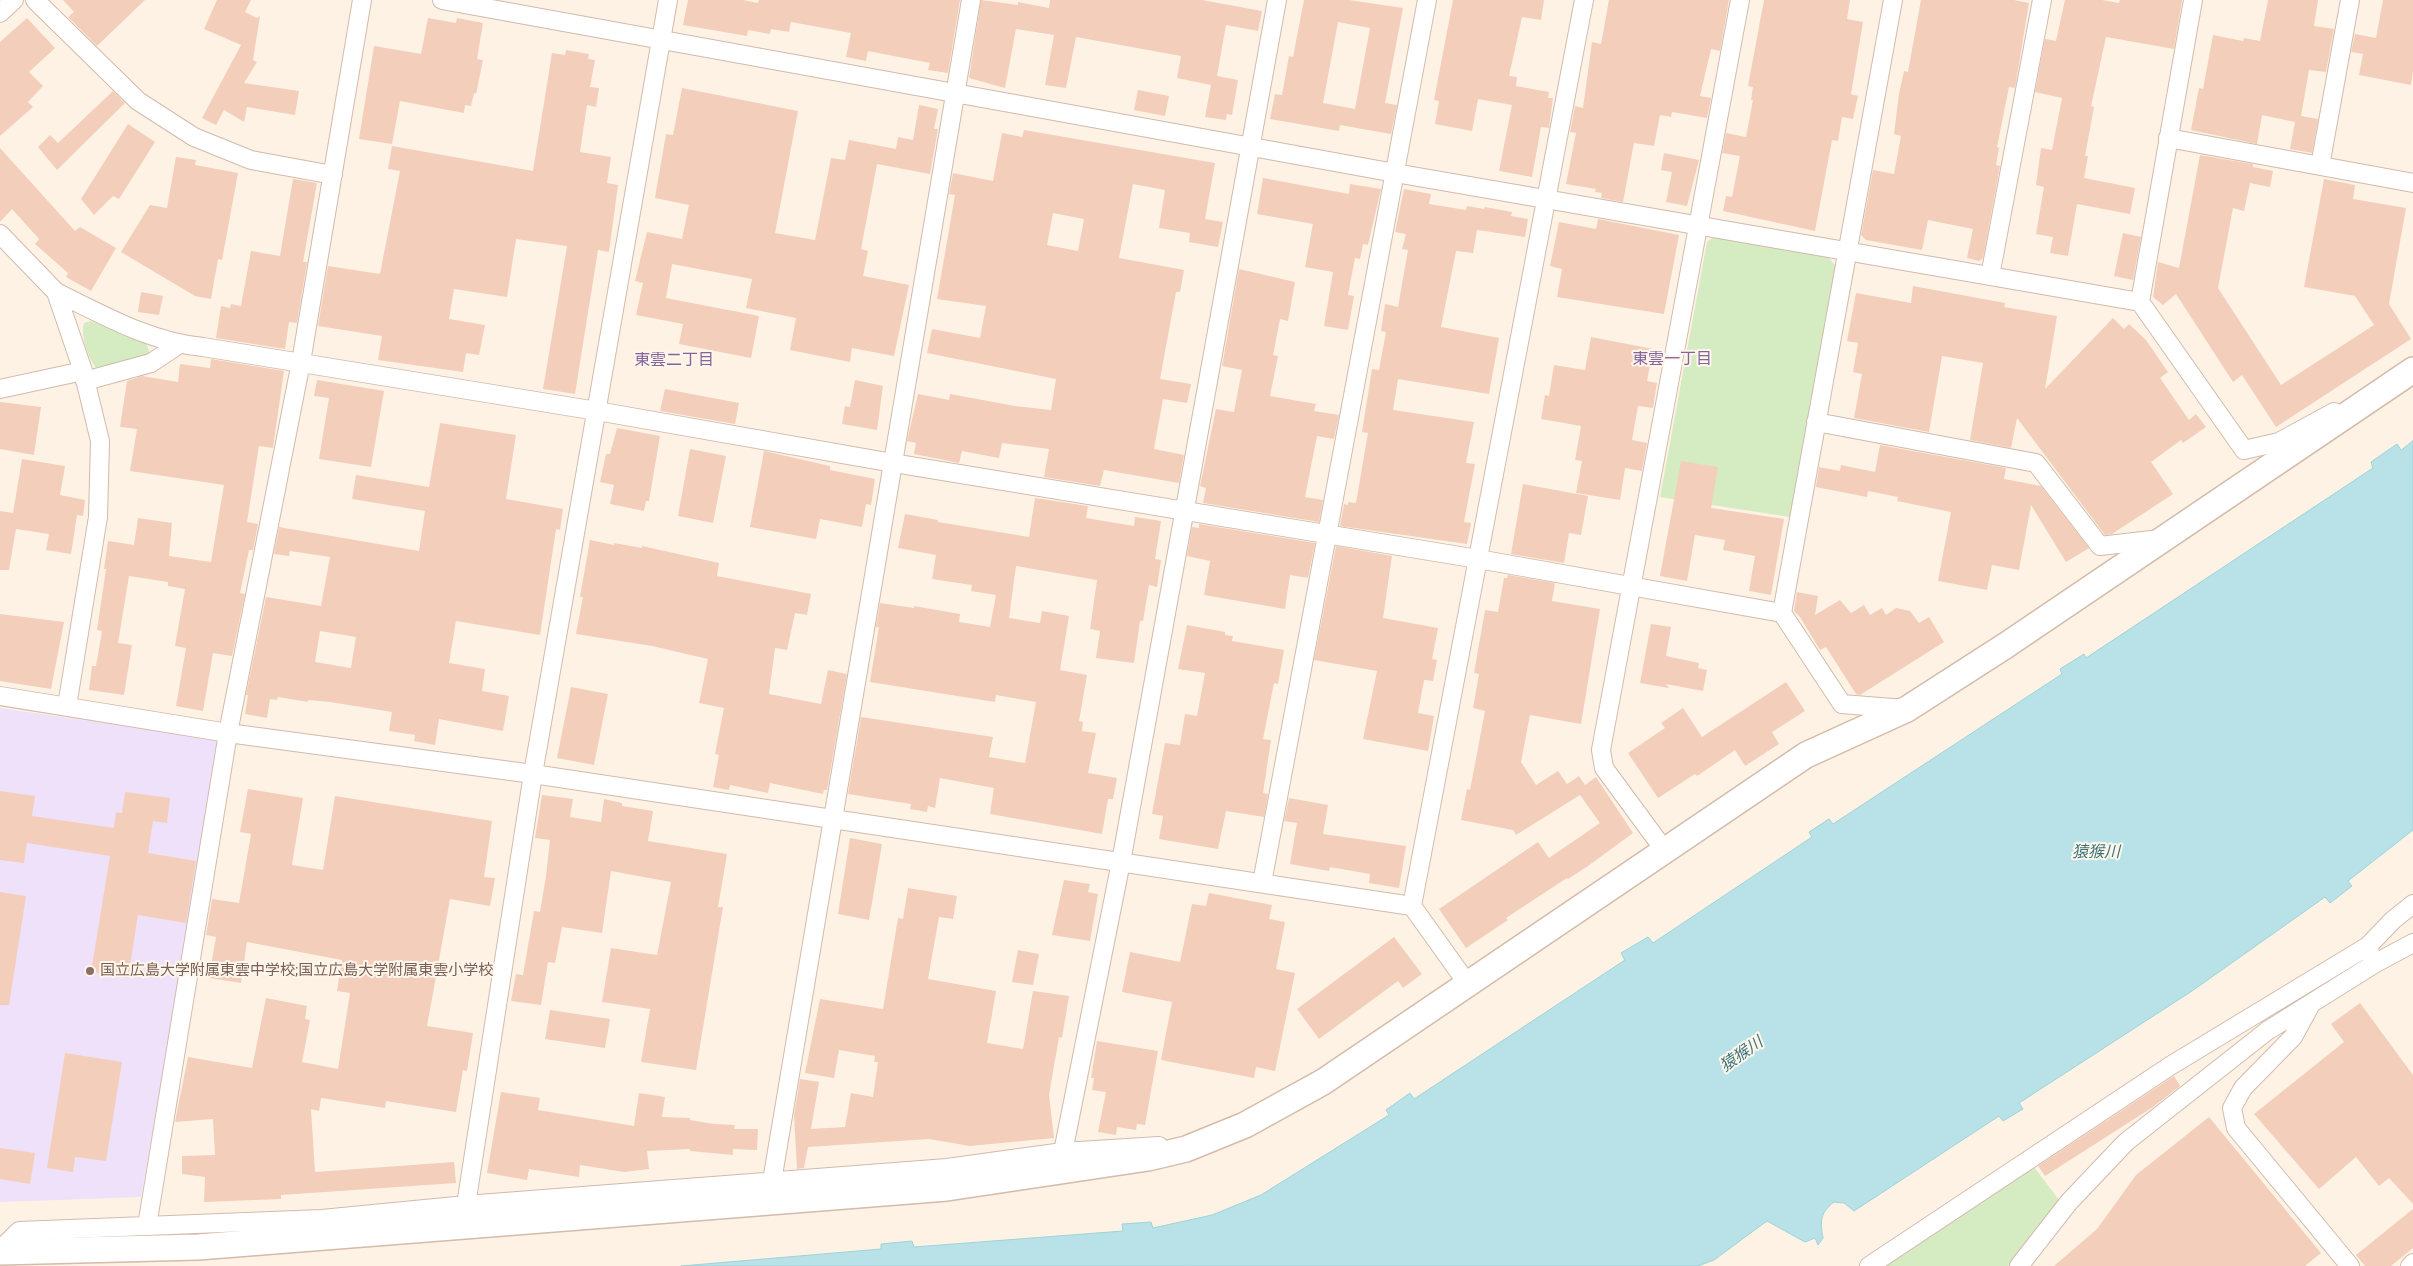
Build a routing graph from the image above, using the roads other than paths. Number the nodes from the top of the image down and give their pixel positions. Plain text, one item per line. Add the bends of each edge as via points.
1 (14, 0) edge
2 (35, 0) edge
3 (362, 0) edge
4 (442, 0) edge
5 (668, 0) edge
6 (971, 0) edge
7 (1277, 0) edge
8 (1427, 0) edge
9 (1584, 0) edge
10 (1740, 0) edge
11 (1893, 0) edge
12 (2042, 0) edge
13 (2193, 0) edge
14 (2350, 0) edge
15 (0, 13) edge
16 (662, 39) junction
17 (956, 92) junction
18 (2168, 138) junction
19 (1250, 146) junction
20 (2320, 166) junction
21 (1395, 173) junction
22 (333, 176) junction
23 (2413, 183) edge
24 (1546, 198) junction
25 (1699, 226) junction
26 (0, 234) edge
27 (1846, 252) junction
28 (1990, 276) junction
29 (56, 292) junction
30 (2140, 302) junction
31 (178, 345) junction
32 (301, 362) junction
33 (2413, 370) edge
34 (84, 376) junction
35 (0, 389) edge
36 (2373, 397) junction
37 (596, 411) junction
38 (1816, 422) junction
39 (893, 463) junction
40 (1184, 510) junction
41 (1327, 534) junction
42 (2164, 539) junction
43 (1478, 559) junction
44 (1631, 587) junction
45 (1782, 613) junction
46 (0, 696) edge
47 (67, 706) junction
48 (1907, 709) junction
49 (228, 733) junction
50 (533, 774) junction
51 (831, 820) junction
52 (1665, 852) junction
53 (1121, 862) junction
54 (1262, 883) junction
55 (2413, 904) edge
56 (1412, 906) junction
57 (2413, 943) edge
58 (2368, 946) junction
59 (2374, 964) junction
60 (1466, 983) junction
61 (2310, 1004) junction
62 (1186, 1149) junction
63 (1063, 1152) junction
64 (947, 1178) junction
65 (772, 1180) junction
66 (625, 1203) junction
67 (466, 1205) junction
68 (147, 1226) junction
69 (323, 1229) junction
70 (0, 1251) edge
71 (2413, 1263) edge
72 (1870, 1266) edge
73 (2019, 1266) edge
74 (2350, 1266) edge
75 (2410, 1266) edge

1 - 15 street
2 - 22 street via 138,101 194,137 251,160
3 - 22 street
4 - 16 street
5 - 16 street
6 - 17 street
7 - 19 street
8 - 21 street
9 - 24 street
10 - 25 street
11 - 27 street
12 - 28 street
13 - 18 street
14 - 20 street
16 - 17 street
16 - 37 street
17 - 19 street
17 - 39 street
18 - 20 street
18 - 30 street
19 - 21 street
19 - 40 street
20 - 23 street
21 - 24 street
21 - 41 street
22 - 32 street
24 - 25 street
24 - 43 street
25 - 27 street
25 - 44 street
26 - 29 street
27 - 28 street
27 - 38 street
28 - 30 street
29 - 31 street via 126,326
29 - 34 street
30 - 36 street via 2244,450 2279,442 2326,415
31 - 32 street
31 - 34 street via 151,363
32 - 37 street
32 - 49 street
33 - 36 street
34 - 35 street
34 - 47 street via 100,441 98,518
36 - 42 street
37 - 39 street
37 - 50 street
38 - 42 street via 2036,463 2100,546
38 - 45 street
39 - 40 street
39 - 51 street
40 - 41 street
40 - 53 street
41 - 43 street
41 - 54 street
42 - 48 street
43 - 44 street
43 - 56 street
44 - 45 street
44 - 52 street via 1601,750 1604,768
45 - 48 street via 1842,704
46 - 47 street
47 - 49 street
48 - 52 street via 1806,755
49 - 50 street
49 - 68 street
50 - 51 street
50 - 67 street
51 - 53 street
51 - 65 street
52 - 60 street
53 - 54 street
53 - 63 street
54 - 56 street
55 - 58 street
56 - 60 street
57 - 59 street
58 - 59 street
58 - 72 street via 2170,1066
59 - 61 street
60 - 62 street via 1324,1082 1245,1125
61 - 73 street via 2266,1031 2126,1142 2069,1202
61 - 74 street via 2294,1037 2243,1088 2232,1108 2236,1128
62 - 63 street via 1190,1144
62 - 64 street via 1148,1158
63 - 64 street
64 - 65 street
64 - 66 street
65 - 66 street
66 - 67 street
66 - 69 street
67 - 69 street
68 - 69 street
68 - 70 street via 19,1231
69 - 70 street via 198,1247
71 - 75 street

